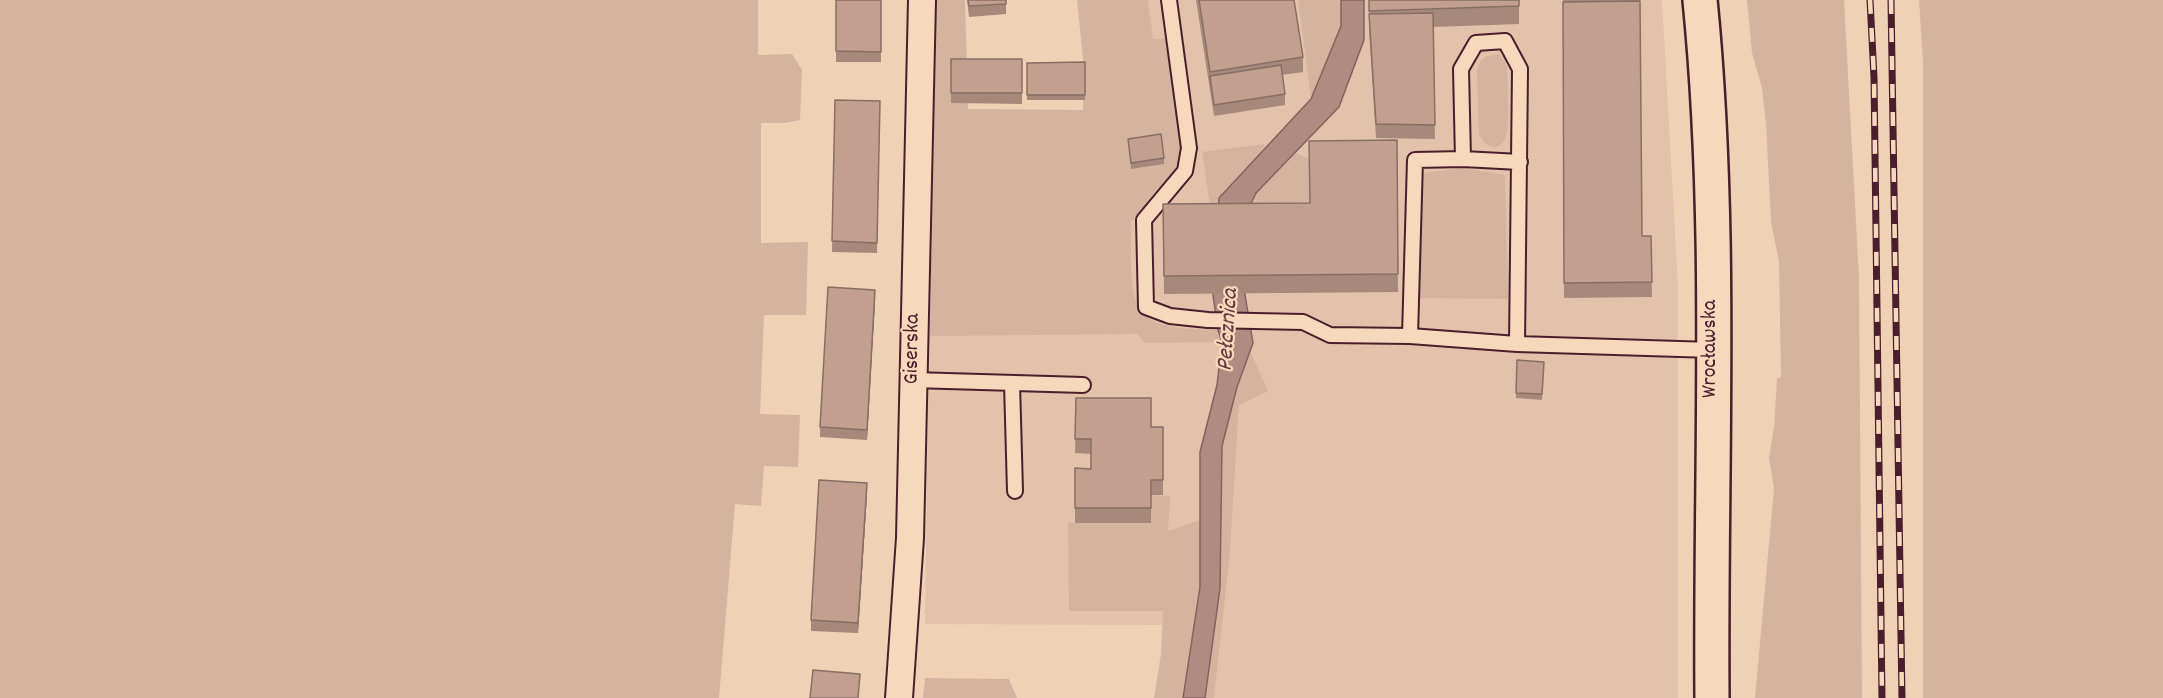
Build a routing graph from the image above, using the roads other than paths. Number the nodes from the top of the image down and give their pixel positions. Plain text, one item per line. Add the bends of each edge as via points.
1 (922, 0) edge
2 (1169, 0) edge
3 (1700, 0) edge
4 (1463, 159) junction
5 (1520, 162) junction
6 (1410, 336) junction
7 (1517, 344) junction
8 (1712, 350) junction
9 (913, 380) junction
10 (1012, 383) junction
11 (1083, 385) dead end
12 (1015, 491) dead end
13 (899, 698) edge
14 (1712, 698) edge

1 - 9 street, Giserska
2 - 6 lane via 1190,148 1185,171 1144,220 1146,307 1170,316 1208,320 1304,322 1330,335
3 - 8 main road, Wrocławska via 1711,199
4 - 5 lane
4 - 5 lane via 1461,69 1476,43 1505,41 1520,69
4 - 6 lane via 1415,160
5 - 7 lane
6 - 7 lane
7 - 8 lane
8 - 14 main road, Wrocławska
9 - 10 lane
9 - 13 street, Giserska via 910,537
10 - 11 lane
10 - 12 lane

